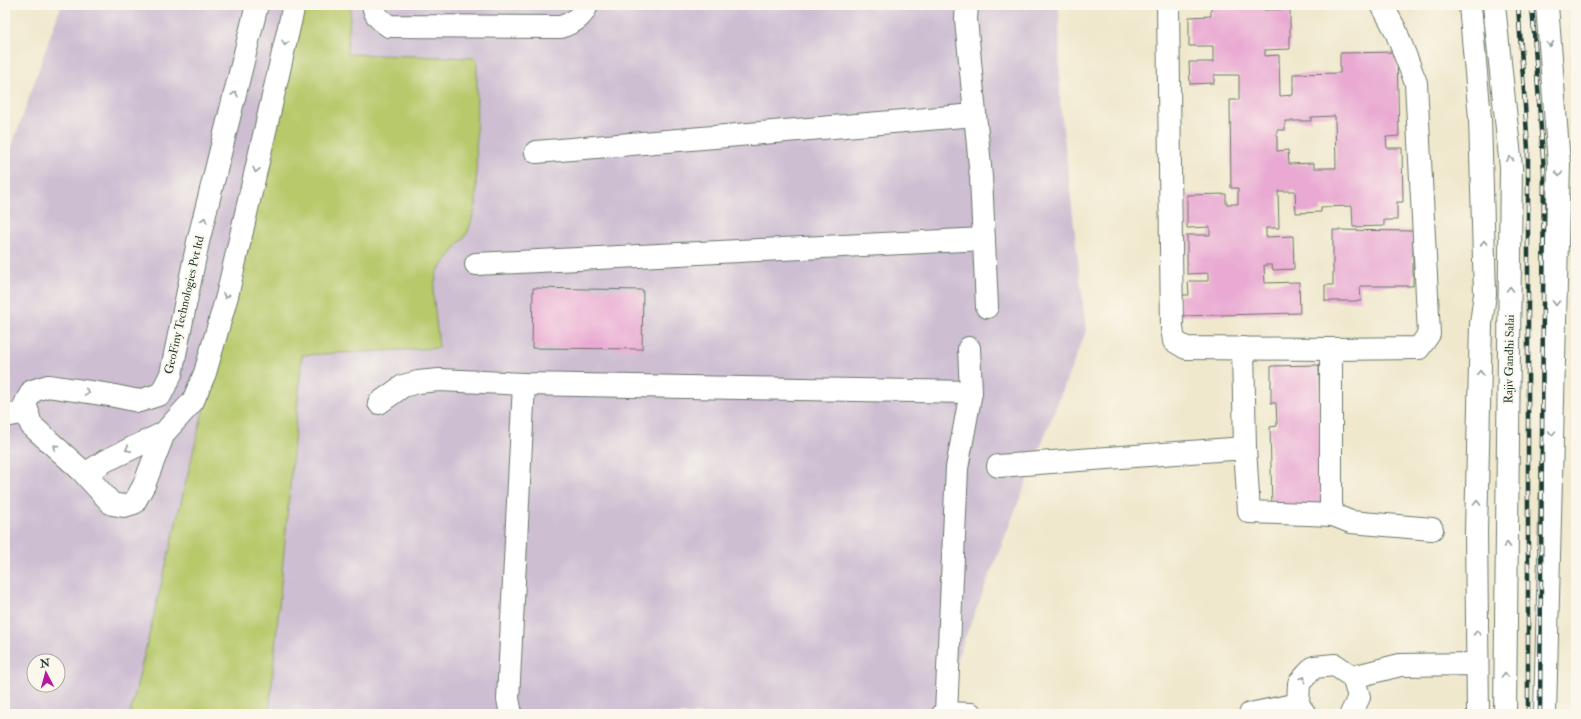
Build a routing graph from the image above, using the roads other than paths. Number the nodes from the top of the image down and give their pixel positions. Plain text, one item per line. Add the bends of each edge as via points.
1 (257, 5) edge
2 (294, 5) edge
3 (372, 5) edge
4 (587, 5) edge
5 (967, 5) edge
6 (1168, 5) edge
7 (1382, 5) edge
8 (1470, 5) edge
9 (1494, 5) edge
10 (1547, 5) edge
11 (975, 115) junction
12 (536, 152) dead end
13 (984, 239) junction
14 (476, 264) dead end
15 (987, 307) dead end
16 (969, 348) dead end
17 (1243, 348) junction
18 (1331, 349) junction
19 (524, 384) junction
20 (971, 392) junction
21 (161, 394) junction
22 (193, 401) junction
23 (379, 403) dead end
24 (28, 412) junction
25 (5, 416) edge
26 (164, 433) junction
27 (1245, 448) junction
28 (998, 466) dead end
29 (85, 474) junction
30 (1333, 515) junction
31 (1432, 529) dead end
32 (1477, 664) junction
33 (1353, 676) junction
34 (1301, 709) edge
35 (945, 713) edge
36 (511, 714) edge
37 (971, 714) edge
38 (1250, 714) edge
39 (1351, 714) edge
40 (1478, 714) edge
41 (1505, 714) edge
42 (1545, 714) edge

21 -> 1 street, GeoFiny Technologies Pvt ltd via 170,374 198,242
2 -> 22 street via 226,296 204,373
3 - 4 street via 378,19 389,26 500,27 561,27 578,19
5 - 11 street
6 - 17 street via 1174,341 1186,348
7 - 18 street via 1395,29 1416,83 1429,334 1419,348
32 -> 8 street via 1476,531 1480,340 1485,294 1480,118
41 -> 9 street, Rajiv Gandhi Salai via 1511,167
10 -> 42 street via 1559,164
11 - 12 street
11 - 13 street
13 - 14 street
13 - 15 street
16 - 20 street
17 - 18 street
17 - 27 street
18 - 30 street
19 - 20 street
19 - 23 street via 439,380 418,382 403,386
19 - 36 street via 508,699
20 - 35 street via 957,468
21 - 22 street
24 -> 21 street via 25,404 32,391 48,386 139,401
22 - 26 street
24 - 25 street
29 -> 24 street via 31,425
26 -> 29 street via 112,457
26 - 29 street via 144,485 134,503 124,506 112,504
27 - 28 street
27 - 30 street via 1249,512
30 - 31 street via 1351,522
32 - 33 street via 1400,665
32 - 40 street
34 -> 33 street via 1299,683 1314,667 1335,665
33 - 39 street via 1359,697
34 - 38 street
35 - 37 street

